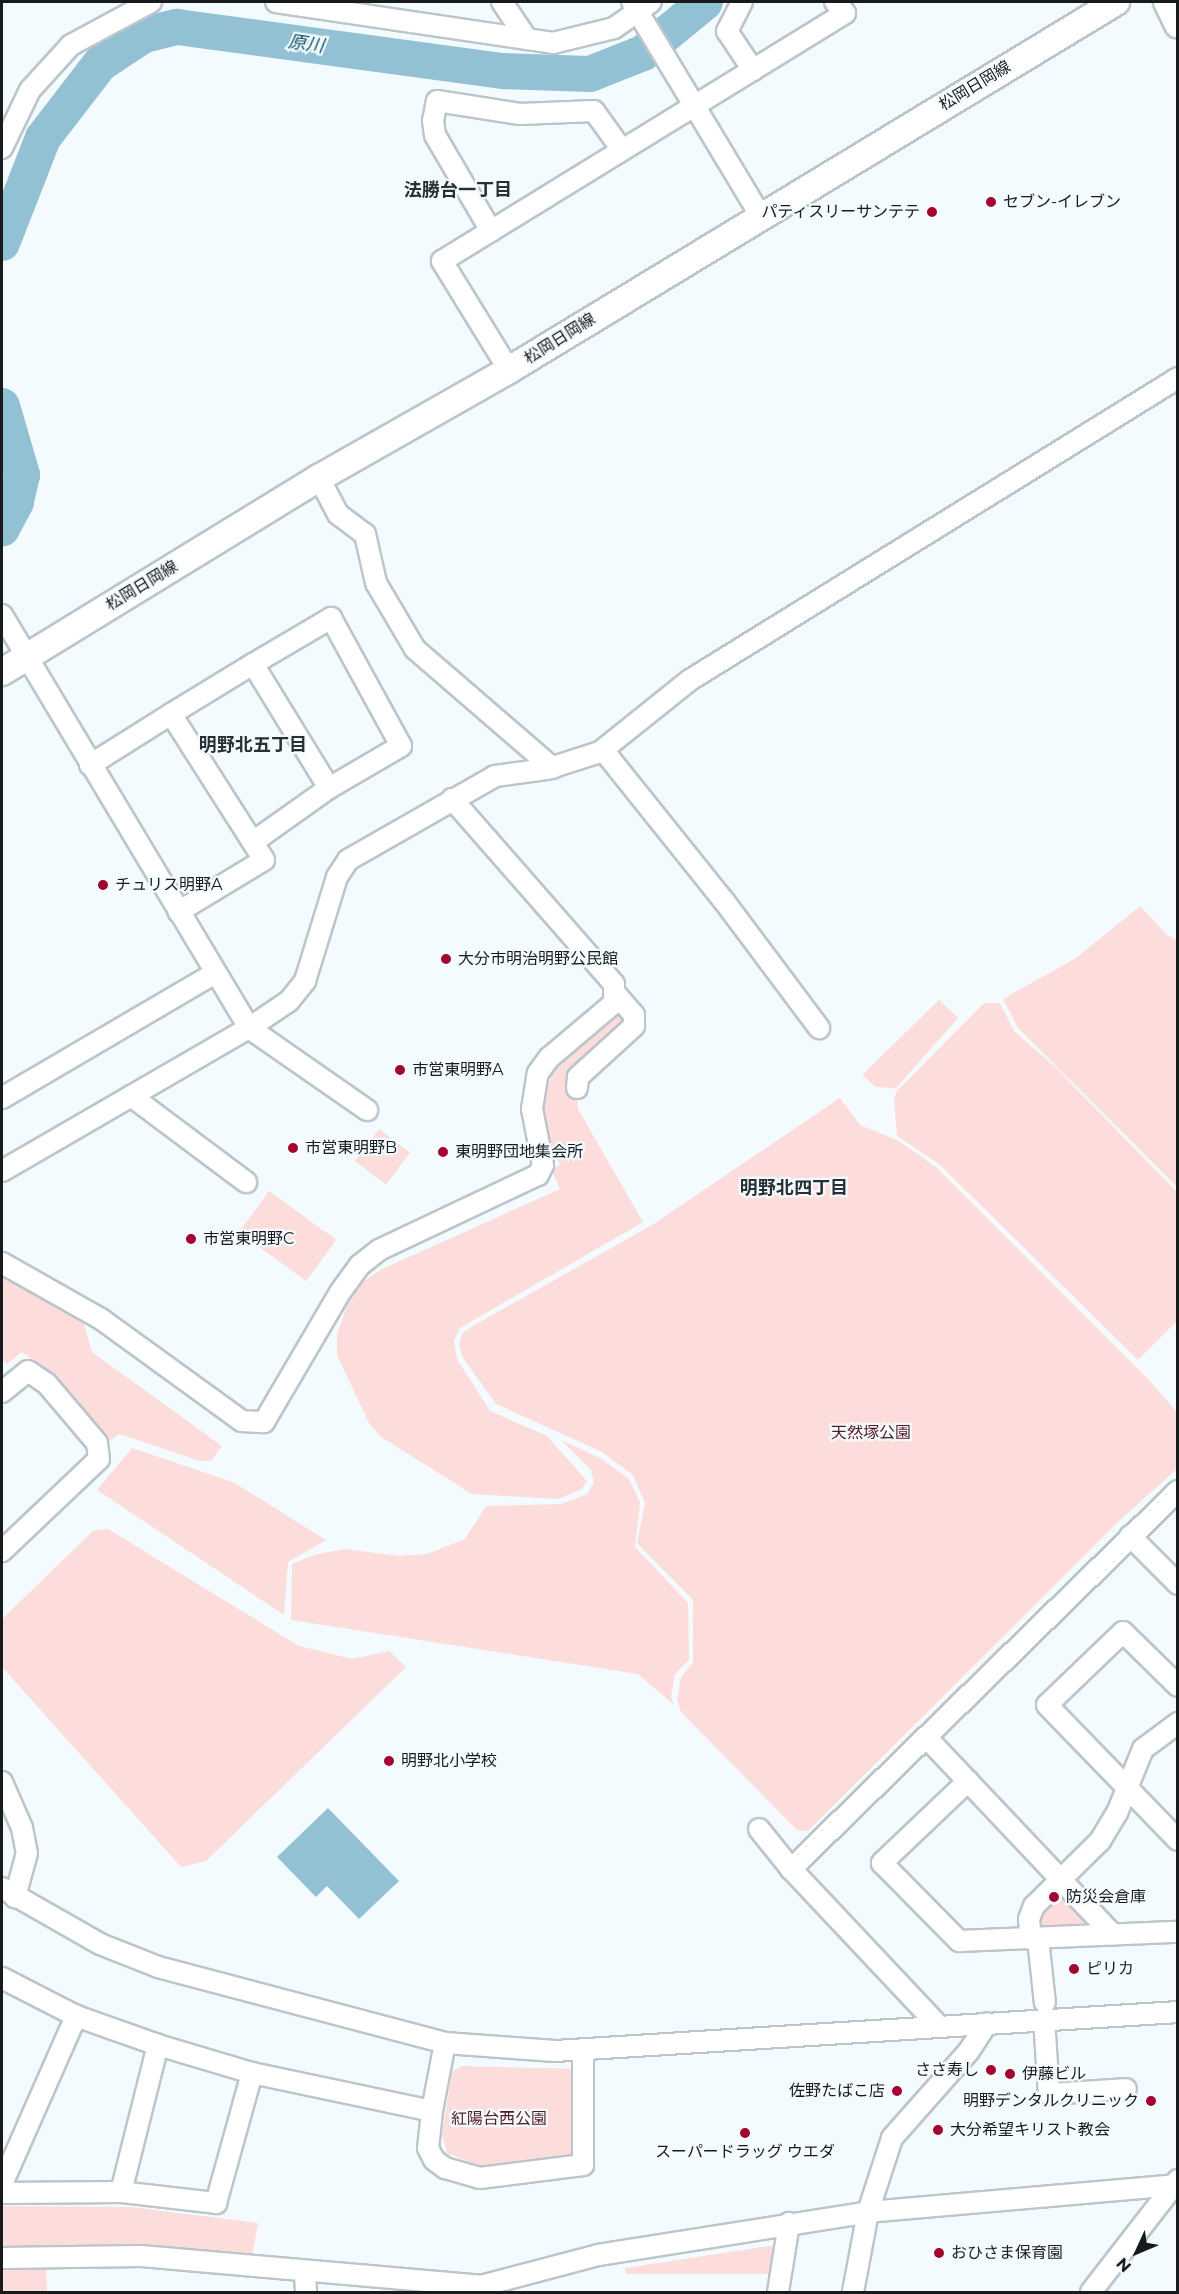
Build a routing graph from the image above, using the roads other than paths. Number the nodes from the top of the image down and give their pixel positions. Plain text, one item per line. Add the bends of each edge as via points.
1 (151, 2) edge
2 (276, 2) edge
3 (502, 2) edge
4 (742, 2) edge
5 (835, 2) edge
6 (1116, 2) edge
7 (1167, 2) edge
8 (640, 5) edge
9 (379, 10) edge
10 (1178, 25) edge
11 (527, 39) junction
12 (753, 70) junction
13 (693, 107) junction
14 (2, 148) edge
15 (622, 150) junction
16 (760, 215) junction
17 (491, 231) junction
18 (509, 370) junction
19 (1178, 378) edge
20 (319, 478) junction
21 (2, 615) edge
22 (26, 657) junction
23 (253, 664) junction
24 (2, 672) edge
25 (171, 714) junction
26 (603, 750) junction
27 (90, 765) junction
28 (553, 768) junction
29 (329, 788) junction
30 (452, 799) junction
31 (253, 842) junction
32 (178, 912) junction
33 (215, 973) junction
34 (614, 992) junction
35 (249, 1028) junction
36 (819, 1028) dead end
37 (578, 1088) dead end
38 (131, 1096) junction
39 (2, 1098) edge
40 (368, 1110) dead end
41 (2, 1171) edge
42 (246, 1182) dead end
43 (2, 1263) edge
44 (2, 1392) edge
45 (1178, 1491) edge
46 (1130, 1536) junction
47 (2, 1551) edge
48 (1178, 1584) edge
49 (1178, 1686) edge
50 (1178, 1723) edge
51 (926, 1737) junction
52 (968, 1780) junction
53 (2, 1782) edge
54 (1126, 1787) junction
55 (759, 1829) dead end
56 (1178, 1840) edge
57 (790, 1869) junction
58 (1061, 1879) junction
59 (8, 1893) edge
60 (1178, 1932) edge
61 (1113, 1935) junction
62 (1034, 1939) junction
63 (2, 1978) edge
64 (1044, 2011) junction
65 (1178, 2012) edge
66 (76, 2016) junction
67 (987, 2023) junction
68 (938, 2025) junction
69 (445, 2043) junction
70 (158, 2045) junction
71 (583, 2049) junction
72 (252, 2073) junction
73 (1126, 2089) dead end
74 (432, 2111) junction
75 (1176, 2182) edge
76 (2, 2184) edge
77 (121, 2192) junction
78 (2, 2193) edge
79 (868, 2212) junction
80 (789, 2223) junction
81 (2, 2258) edge
82 (306, 2283) edge
83 (778, 2292) edge
84 (853, 2292) edge
85 (1091, 2292) edge

1 - 14 street via 71,45 30,90
2 - 9 street
3 - 11 street
4 - 12 street via 727,31
5 - 12 street via 845,14
6 - 16 main road, 松岡日岡線
7 - 10 main road
8 - 11 street via 614,28 584,38 553,43
8 - 13 street via 648,29
9 - 11 street
12 - 13 street
13 - 15 street
13 - 16 street
15 - 17 street
15 - 17 street via 594,111 520,114 437,101 435,135
16 - 18 main road, 松岡日岡線
17 - 18 street via 442,261
18 - 20 main road, 松岡日岡線
19 - 26 street via 690,680
20 - 22 main road, 松岡日岡線
20 - 28 street via 338,514 365,534 376,584 415,649
21 - 22 street
22 - 24 main road, 松岡日岡線
22 - 27 street
23 - 25 street
23 - 29 street
23 - 29 street via 331,618 401,746
25 - 27 street
25 - 31 street
26 - 28 street
26 - 36 street
27 - 32 street
28 - 30 street via 495,776
29 - 31 street
30 - 34 street via 614,984
30 - 35 street via 348,860 337,877 305,981 289,1001
31 - 32 street via 264,860
32 - 33 street
33 - 35 street
33 - 39 street
34 - 37 street via 634,1016 634,1026 578,1077
34 - 43 street via 614,1003 538,1072 532,1109 543,1165 538,1175 379,1250 360,1265 340,1291 264,1422 242,1421 101,1318
35 - 38 street
35 - 40 street
38 - 41 street
38 - 42 street
44 - 47 street via 28,1371 47,1384 97,1443 99,1459
45 - 46 street
46 - 48 street
46 - 51 street
49 - 54 street via 1123,1632 1047,1705
50 - 54 street via 1143,1749
51 - 52 street
51 - 57 street
52 - 58 street
52 - 62 street via 882,1863 959,1941
53 - 59 street via 22,1828 27,1853
54 - 56 street
54 - 58 street via 1109,1828
55 - 57 street
57 - 68 street
58 - 61 street
58 - 62 street via 1034,1906 1029,1919
59 - 69 street via 100,1944 158,1967
60 - 61 street
61 - 62 street
62 - 64 street
63 - 66 street
64 - 65 street
64 - 67 street
64 - 73 street via 1049,2094
66 - 70 street
66 - 76 street
67 - 68 street
67 - 79 street via 969,2051 892,2138
68 - 71 street
69 - 71 street
69 - 74 street
70 - 72 street
70 - 77 street
71 - 74 street via 583,2165 480,2178 445,2168 434,2160 428,2148
72 - 74 street
72 - 77 street via 216,2203
75 - 79 street
75 - 85 street
77 - 78 street
79 - 80 street
79 - 84 street
80 - 82 street via 598,2255 481,2286
80 - 83 street
81 - 82 street via 141,2256

